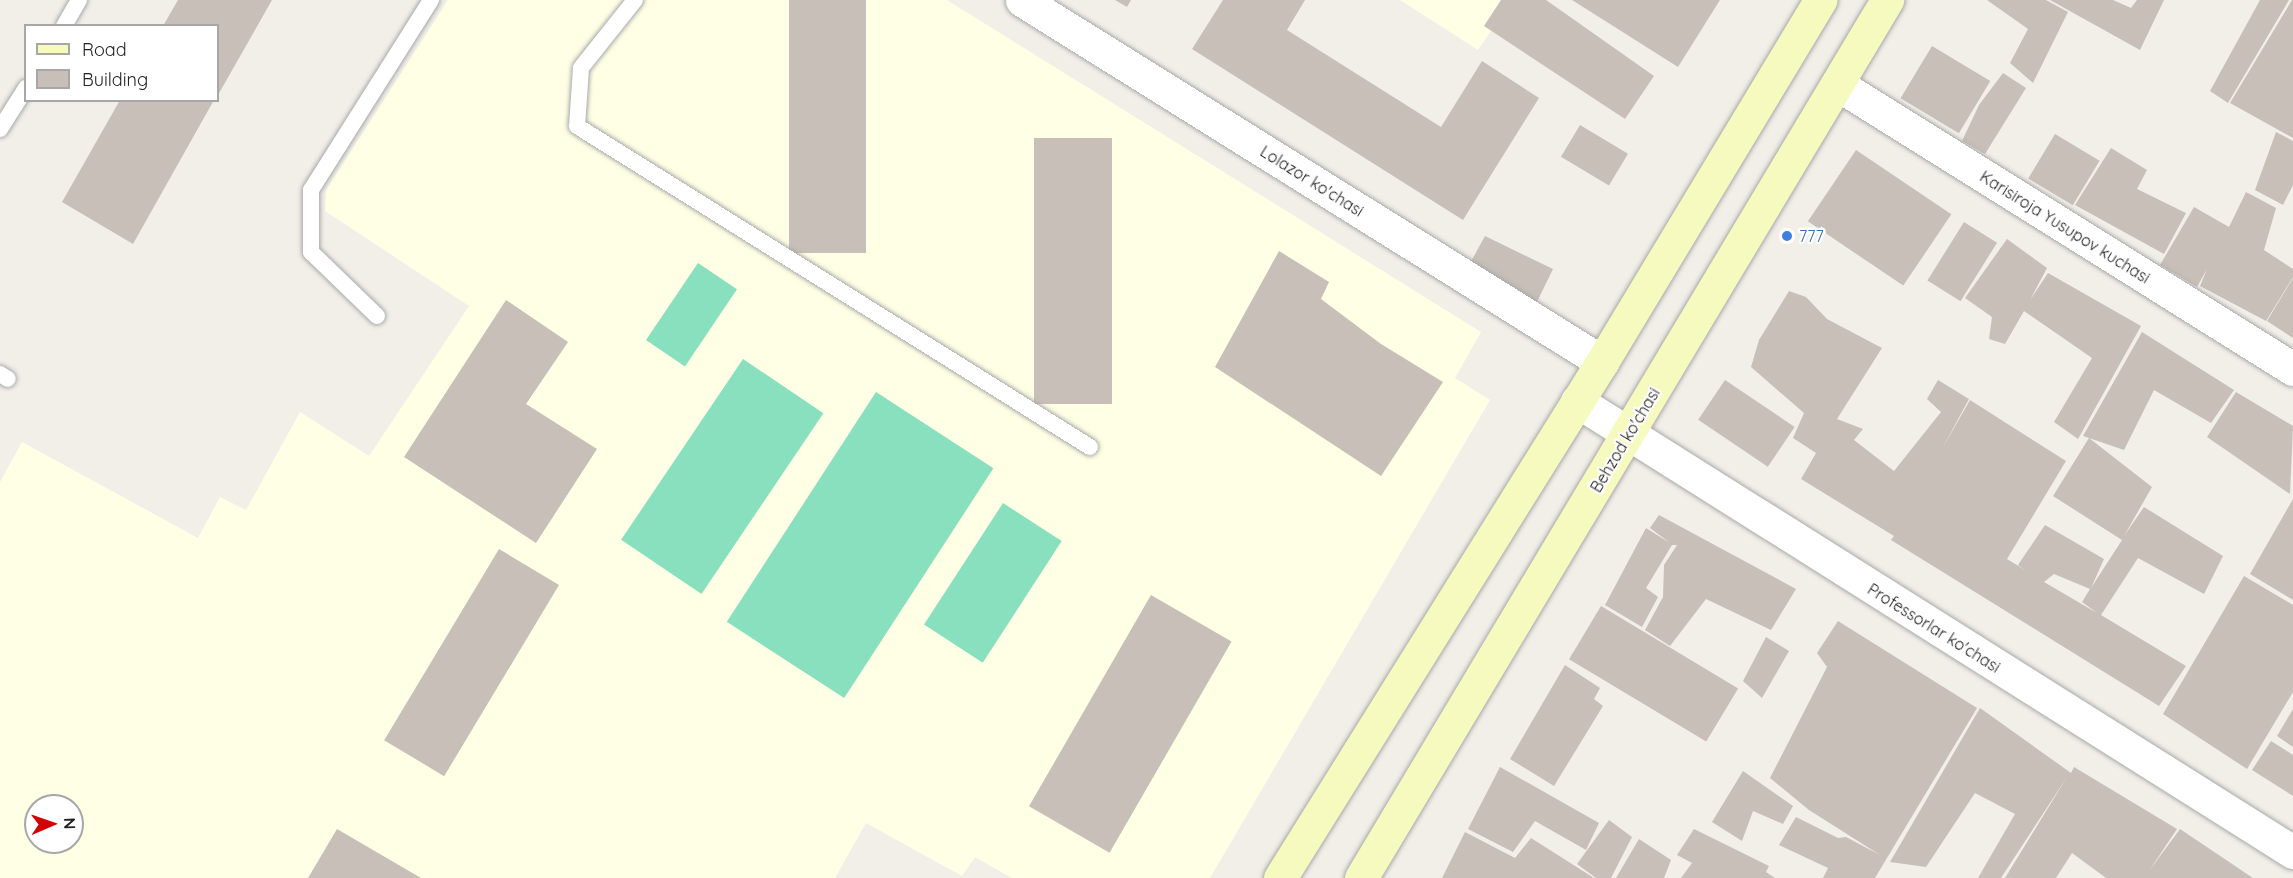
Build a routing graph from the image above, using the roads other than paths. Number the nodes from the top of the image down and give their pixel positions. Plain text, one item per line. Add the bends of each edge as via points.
1 (79, 0) edge
2 (431, 0) edge
3 (635, 0) edge
4 (1022, 0) edge
5 (1820, 0) edge
6 (1887, 0) edge
7 (65, 24) edge
8 (1838, 84) junction
9 (24, 91) edge
10 (0, 129) edge
11 (377, 316) dead end
12 (1602, 362) junction
13 (2293, 369) edge
14 (1577, 401) junction
15 (1628, 436) junction
16 (1090, 447) dead end
17 (2293, 852) edge
18 (1280, 878) edge
19 (1361, 878) edge

1 - 7 lane
2 - 11 lane via 311,190 311,252
3 - 16 lane via 581,68 577,126
4 - 12 street, Lolazor ko'chasi
5 - 12 street
6 - 8 street, Behzod ko'chasi
8 - 13 street, Karisiroja Yusupov kuchasi
8 - 15 street, Behzod ko'chasi
9 - 10 lane
12 - 14 street
14 - 15 street, Professorlar ko'chasi
14 - 18 street
15 - 17 street, Professorlar ko'chasi
15 - 19 street, Behzod ko'chasi

